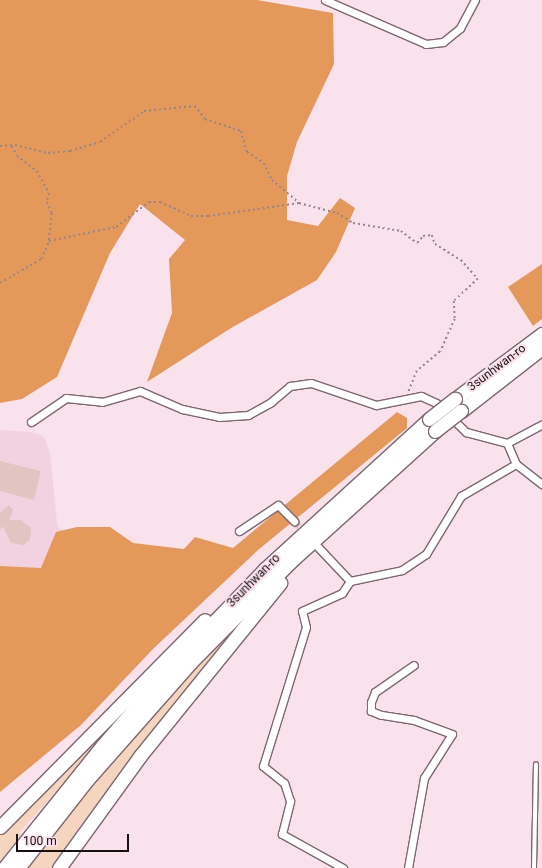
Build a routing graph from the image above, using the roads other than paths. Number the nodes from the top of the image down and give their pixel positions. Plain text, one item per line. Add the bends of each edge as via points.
1 (325, 0) edge
2 (476, 0) edge
3 (542, 334) edge
4 (542, 348) edge
5 (31, 422) dead end
6 (542, 424) edge
7 (432, 425) junction
8 (507, 443) junction
9 (516, 464) junction
10 (542, 484) edge
11 (347, 492) junction
12 (294, 521) tunnel mouth
13 (239, 531) dead end
14 (316, 541) junction
15 (350, 581) junction
16 (414, 665) dead end
17 (536, 765) dead end
18 (0, 827) edge
19 (32, 840) junction
20 (68, 862) edge
21 (4, 868) edge
22 (18, 868) edge
23 (59, 868) edge
24 (343, 868) edge
25 (408, 868) edge
26 (534, 868) edge

1 - 2 street via 426,44 443,42 460,28
3 - 7 highway, 3sunhwan-ro, bridge via 455,399
4 - 7 highway, 3sunhwan-ro, bridge via 461,411
5 - 8 street via 66,398 102,402 140,391 182,409 219,417 248,416 290,386 311,383 376,405 413,395 436,403 466,432
6 - 8 street
7 - 11 highway, 3sunhwan-ro
7 - 14 highway, 3sunhwan-ro
8 - 9 street
9 - 10 street
9 - 15 street via 461,496 426,554 402,570
11 - 18 highway via 179,643
11 - 19 highway, 3sunhwan-ro via 265,569 178,659
12 - 13 street via 278,505
14 - 15 street
14 - 19 highway, 3sunhwan-ro via 191,662
14 - 20 highway via 140,756
15 - 24 street via 342,593 302,611 306,627 263,766 284,783 290,801 282,834
16 - 25 street via 375,692 370,702 371,711 381,715 414,720 452,734 424,778
17 - 26 lane
19 - 21 highway, 3sunhwan-ro
19 - 22 highway, 3sunhwan-ro
20 - 23 highway

